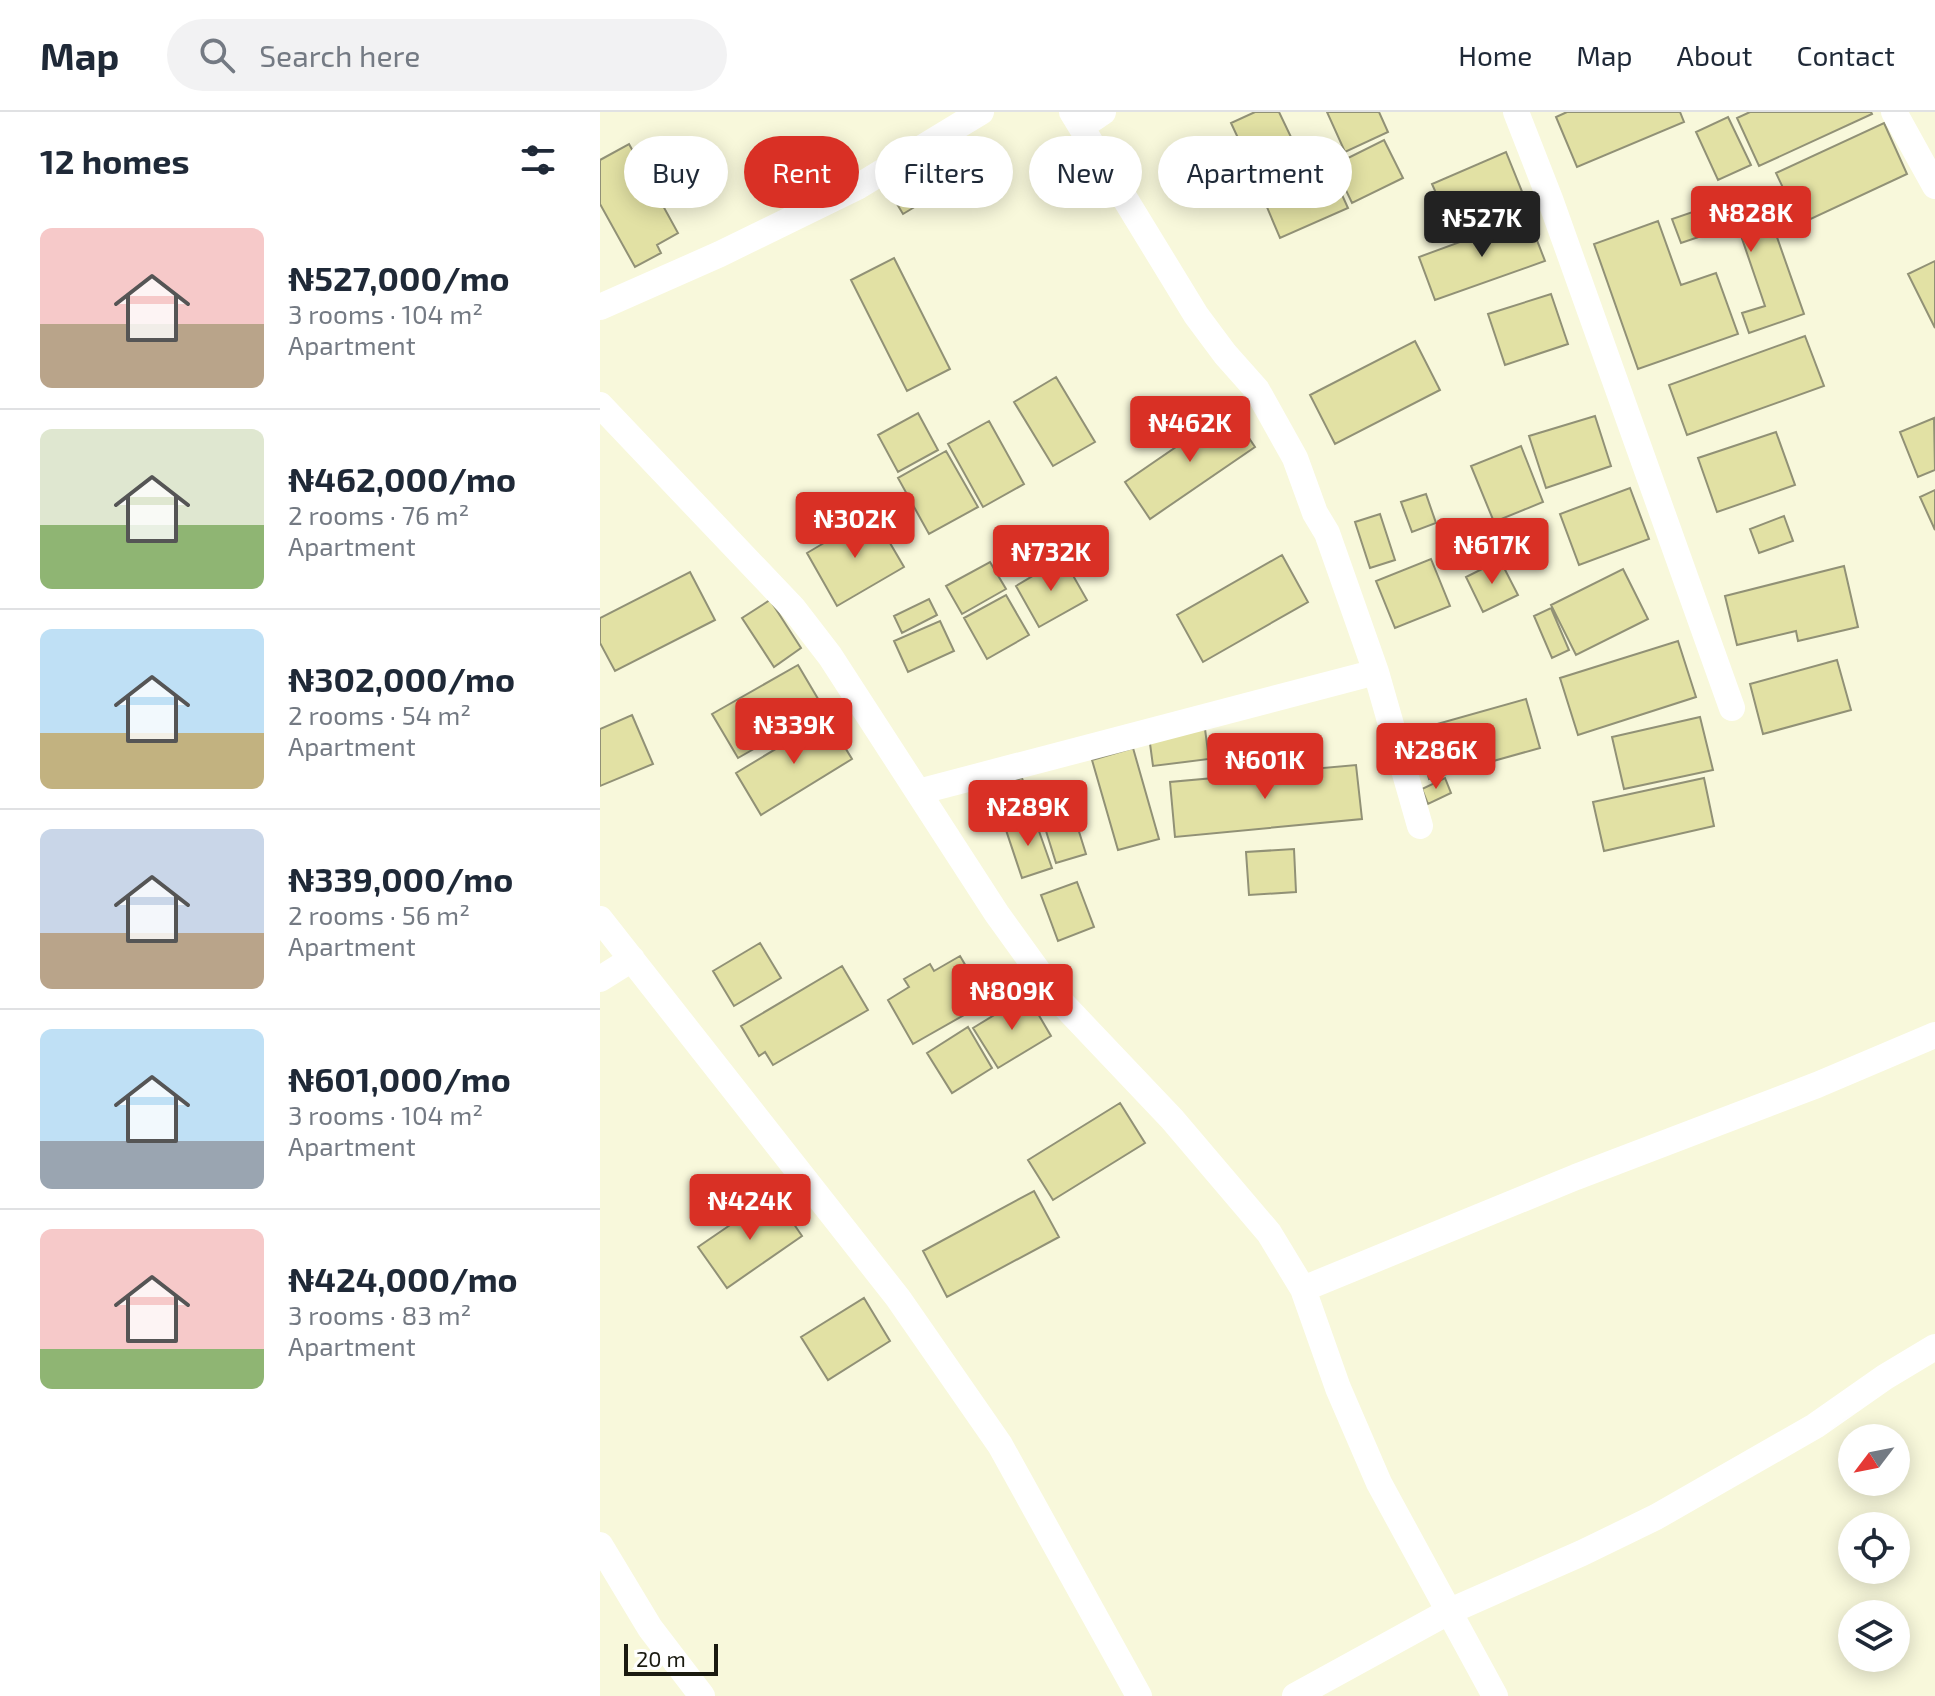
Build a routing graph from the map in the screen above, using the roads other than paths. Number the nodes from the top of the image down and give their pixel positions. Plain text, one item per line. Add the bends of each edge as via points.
1 (981, 112) edge
2 (1103, 112) edge
3 (1516, 112) edge
4 (1894, 112) edge
5 (1076, 119) edge
6 (1935, 186) edge
7 (600, 307) edge
8 (600, 405) edge
9 (1376, 672) junction
10 (1732, 708) dead end
11 (918, 792) junction
12 (1420, 826) dead end
13 (600, 919) edge
14 (632, 959) junction
15 (600, 979) edge
16 (1935, 1035) edge
17 (1303, 1289) junction
18 (1935, 1347) edge
19 (600, 1545) edge
20 (1448, 1612) junction
21 (702, 1696) edge
22 (1139, 1696) edge
23 (1295, 1696) edge
24 (1495, 1696) edge

1 - 7 street via 859,186
2 - 5 street
3 - 10 street
4 - 6 street
5 - 9 street via 1196,315 1257,390 1295,458
8 - 11 street via 793,608
9 - 11 street
9 - 12 street
11 - 17 street via 1059,1000 1248,1205
13 - 14 street
14 - 15 street
14 - 22 street via 898,1298 1000,1445
16 - 17 street
17 - 20 street via 1379,1483
18 - 20 street via 1815,1426 1656,1517
19 - 21 street via 650,1628
20 - 23 street
20 - 24 street

